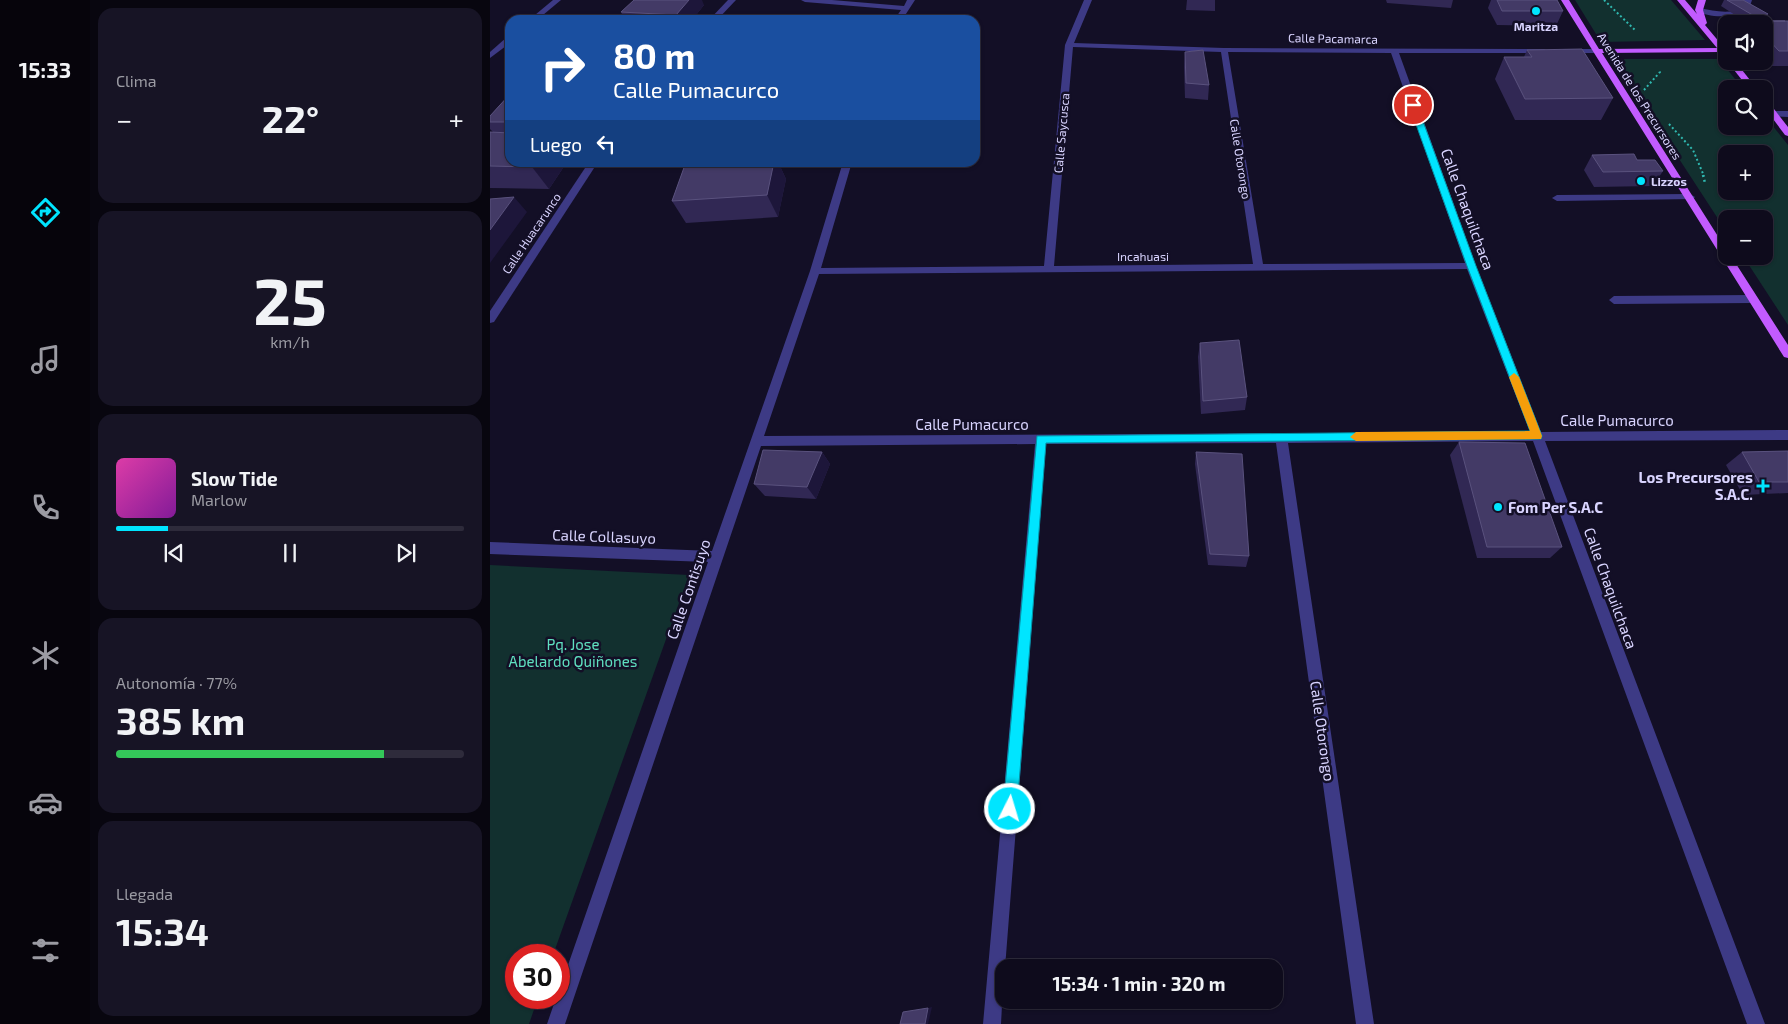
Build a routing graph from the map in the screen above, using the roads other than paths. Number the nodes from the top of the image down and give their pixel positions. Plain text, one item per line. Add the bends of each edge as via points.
1 (557, 0) edge
2 (732, 0) edge
3 (805, 0) edge
4 (911, 0) edge
5 (1088, 0) edge
6 (1565, 0) edge
7 (1681, 0) edge
8 (1702, 0) edge
9 (1748, 0) edge
10 (905, 8) junction
11 (1699, 10) junction
12 (539, 15) edge
13 (718, 15) edge
14 (901, 15) edge
15 (1708, 32) junction
16 (505, 43) edge
17 (1069, 45) junction
18 (1718, 45) edge
19 (1224, 50) junction
20 (1394, 51) junction
21 (1549, 51) edge
22 (1559, 51) edge
23 (1598, 51) junction
24 (1718, 53) edge
25 (490, 56) edge
26 (1738, 70) edge
27 (1746, 80) edge
28 (1773, 114) joint
29 (1788, 114) edge
30 (1788, 133) edge
31 (591, 167) edge
32 (846, 167) edge
33 (1690, 197) junction
34 (1557, 198) dead end
35 (1718, 243) edge
36 (1732, 265) edge
37 (1471, 266) junction
38 (1258, 268) junction
39 (1049, 269) junction
40 (815, 271) junction
41 (490, 298) edge
42 (502, 299) junction
43 (1754, 299) junction
44 (1614, 300) dead end
45 (490, 319) edge
46 (1788, 354) edge
47 (1788, 435) edge
48 (1537, 436) junction
49 (1281, 437) junction
50 (1041, 439) junction
51 (756, 441) junction
52 (490, 548) edge
53 (716, 557) junction
54 (556, 1024) edge
55 (992, 1024) edge
56 (1365, 1024) edge
57 (1756, 1024) edge

1 - 12 street
2 - 13 street
3 - 10 street
4 - 10 street
5 - 17 street, Calle Saycusca
6 - 23 main road, Avenida de los Precursores
7 - 15 main road
8 - 11 main road
9 - 11 street via 1745,10 1739,13 1720,15
10 - 14 street
11 - 15 main road
15 - 18 main road
16 - 25 street
17 - 19 street, Calle Pacamarca
17 - 39 street, Calle Saycusca
19 - 20 street, Calle Pacamarca
19 - 38 street, Calle Otorongo
20 - 21 street, Calle Pacamarca
20 - 37 street, Calle Chaquilchaca
22 - 23 street
23 - 24 main road
23 - 33 main road, Avenida de los Precursores
26 - 27 main road
28 - 29 street
28 - 30 main road
31 - 42 street, Calle Huacarunco
32 - 40 street, Calle Contisuyo
33 - 34 street
33 - 35 main road, Avenida de los Precursores
36 - 43 main road, Avenida de los Precursores
37 - 38 street, Incahuasi
37 - 48 street, Calle Chaquilchaca
38 - 39 street, Incahuasi
39 - 40 street, Incahuasi
40 - 51 street, Calle Contisuyo
41 - 42 street
42 - 45 street, Calle Huacarunco
43 - 44 street
43 - 46 main road, Avenida de los Precursores
47 - 48 street, Calle Pumacurco
48 - 49 street, Calle Pumacurco
48 - 57 street, Calle Chaquilchaca
49 - 50 street, Calle Pumacurco
49 - 56 street, Calle Otorongo
50 - 51 street, Calle Pumacurco
50 - 55 street
51 - 53 street, Calle Contisuyo
52 - 53 street, Calle Collasuyo
53 - 54 street, Calle Contisuyo

